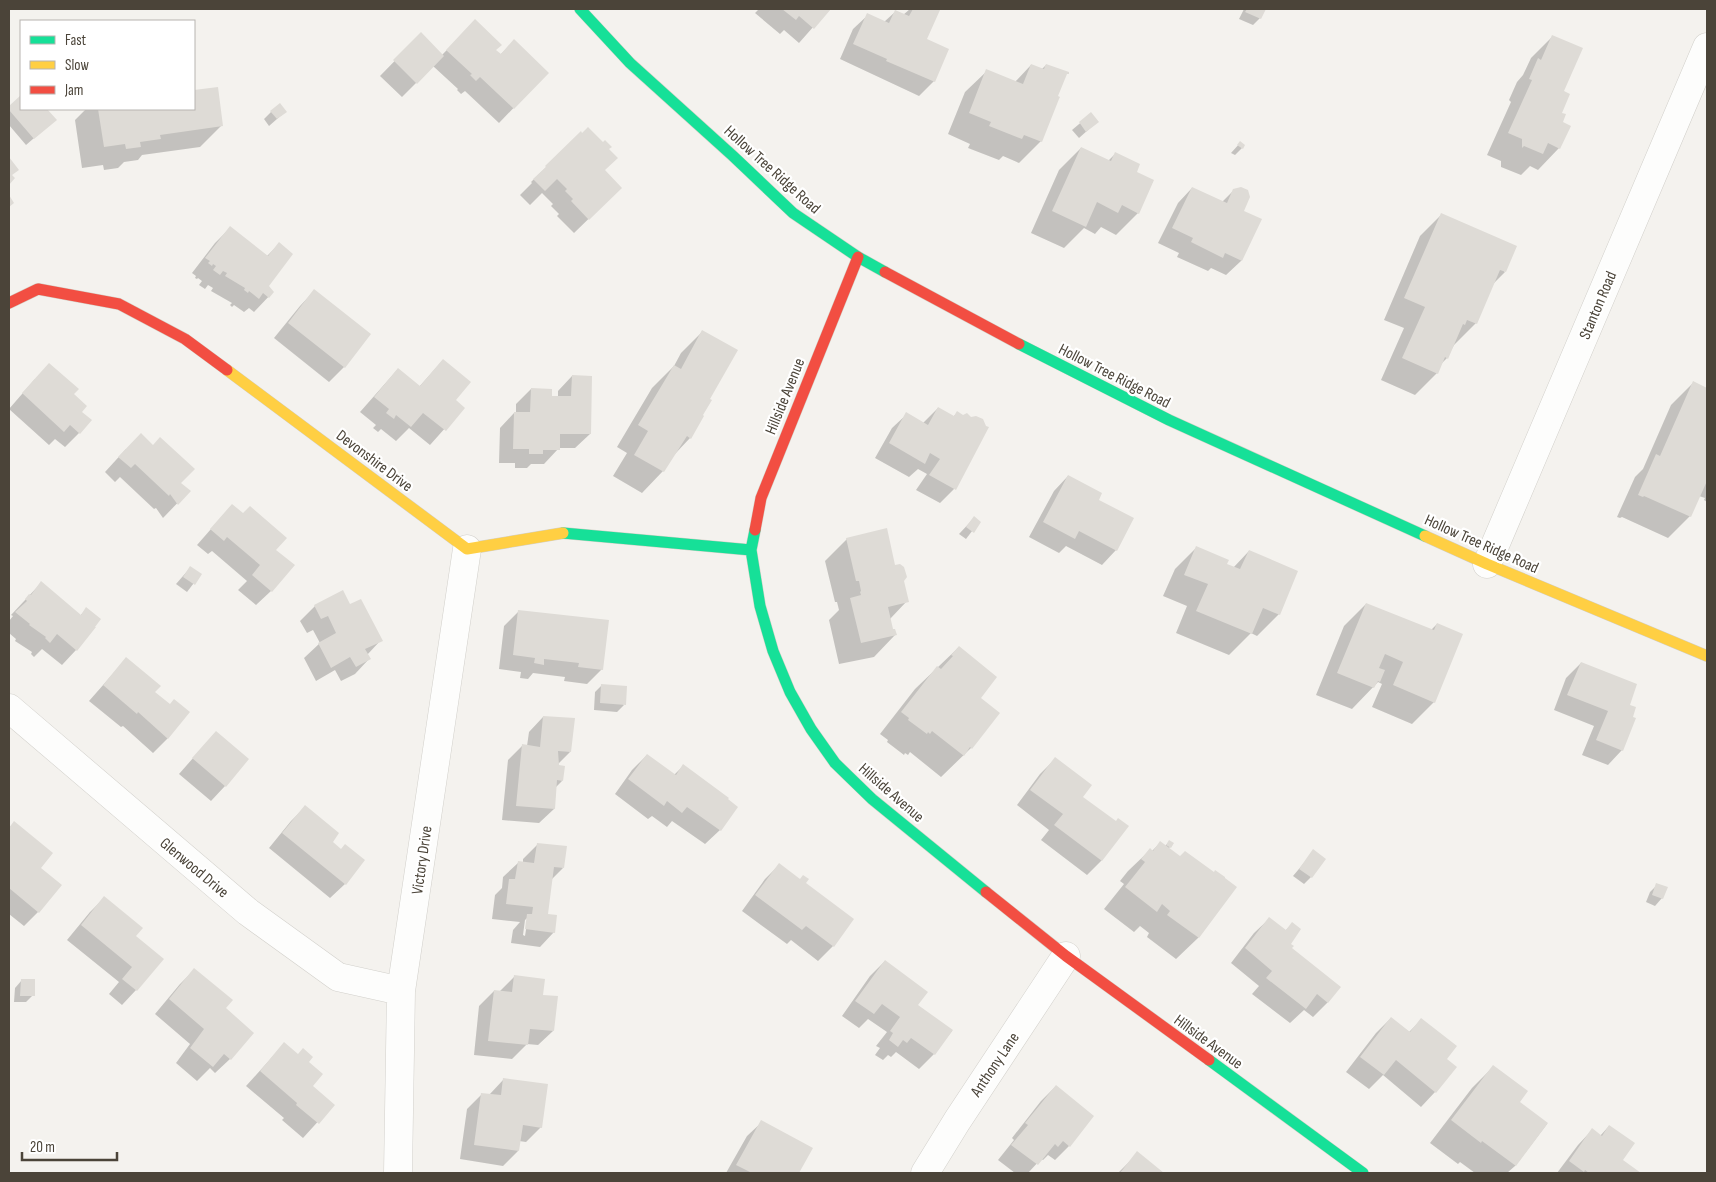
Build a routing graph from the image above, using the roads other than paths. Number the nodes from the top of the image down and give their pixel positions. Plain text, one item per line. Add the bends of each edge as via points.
1 (580, 9) edge
2 (1707, 47) edge
3 (858, 257) junction
4 (9, 303) edge
5 (467, 549) junction
6 (751, 550) junction
7 (1487, 564) junction
8 (1707, 656) edge
9 (9, 708) edge
10 (1066, 956) junction
11 (401, 991) junction
12 (398, 1173) edge
13 (925, 1173) edge
14 (1363, 1173) edge

1 - 3 street, Hollow Tree Ridge Road via 630,63 793,213
2 - 7 street, Stanton Road
3 - 6 street, Hillside Avenue via 761,498
3 - 7 street, Hollow Tree Ridge Road via 1000,335 1169,420
4 - 5 street, Devonshire Drive via 38,289 110,302 177,335
5 - 6 street via 558,533
5 - 11 street, Victory Drive
6 - 10 street, Hillside Avenue via 760,606 772,651 790,692 835,763 872,799
7 - 8 street, Hollow Tree Ridge Road
9 - 11 street, Glenwood Drive via 248,912 330,972 338,977
10 - 13 street, Anthony Lane
10 - 14 street, Hillside Avenue
11 - 12 street, Victory Drive

